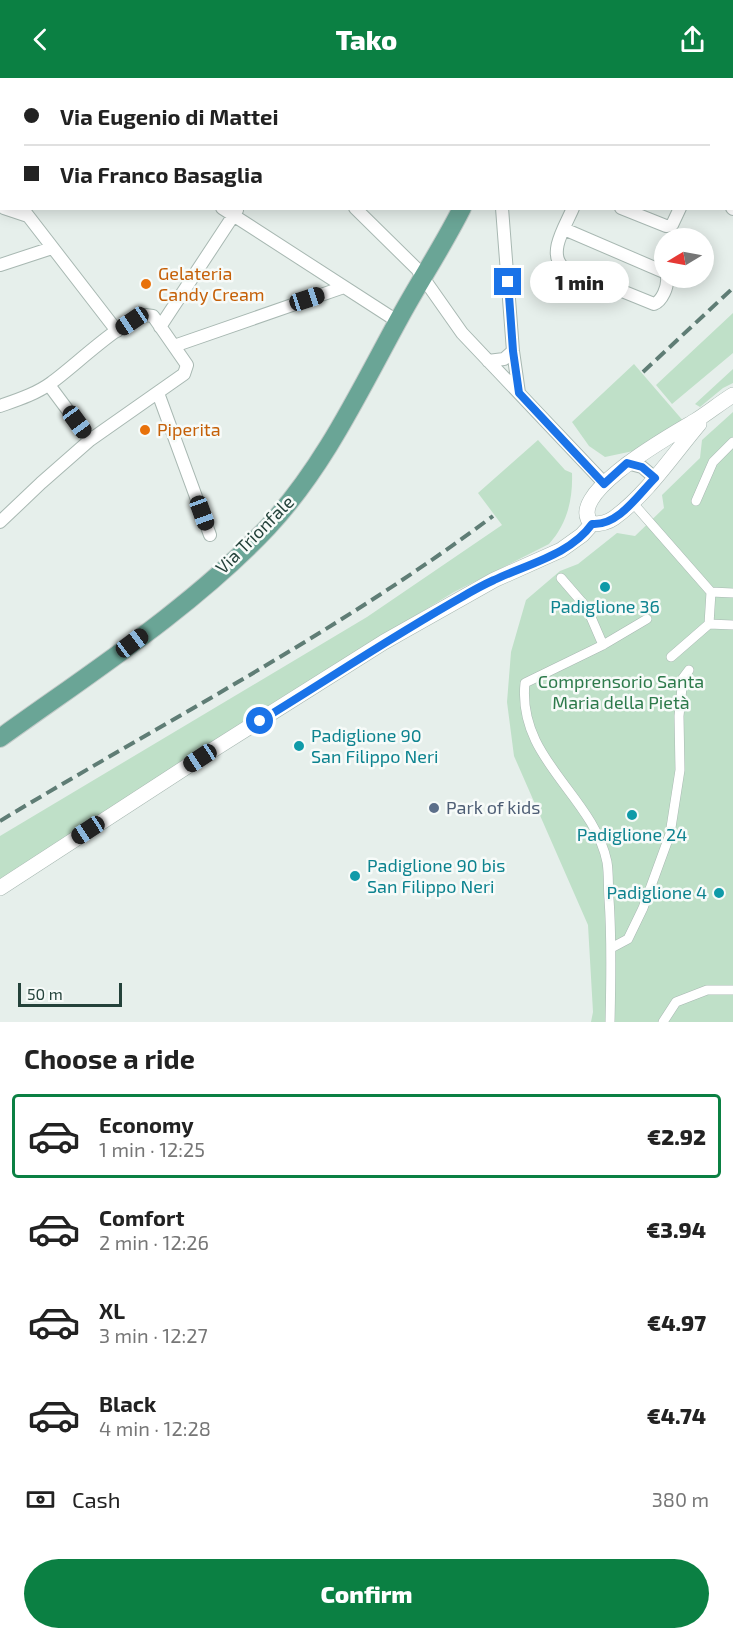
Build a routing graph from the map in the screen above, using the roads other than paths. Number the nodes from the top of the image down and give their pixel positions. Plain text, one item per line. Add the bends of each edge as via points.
1 (357, 210) edge
2 (452, 210) edge
3 (461, 210) edge
4 (502, 210) edge
5 (572, 210) edge
6 (626, 210) edge
7 (679, 210) edge
8 (25, 212) edge
9 (236, 212) edge
10 (564, 229) junction
11 (449, 231) junction
12 (52, 248) junction
13 (0, 265) edge
14 (654, 268) edge
15 (423, 277) junction
16 (344, 287) junction
17 (666, 288) edge
18 (398, 321) junction
19 (160, 327) junction
20 (117, 332) junction
21 (174, 346) junction
22 (513, 351) junction
23 (488, 362) junction
24 (49, 385) junction
25 (158, 393) junction
26 (519, 393) junction
27 (733, 394) edge
28 (0, 406) edge
29 (708, 413) junction
30 (90, 440) junction
31 (733, 442) edge
32 (627, 463) junction
33 (655, 478) junction
34 (604, 484) junction
35 (696, 501) dead end
36 (632, 502) junction
37 (0, 522) edge
38 (592, 524) junction
39 (210, 535) dead end
40 (561, 578) dead end
41 (711, 592) junction
42 (733, 593) edge
43 (647, 619) dead end
44 (709, 624) junction
45 (733, 625) edge
46 (603, 645) junction
47 (671, 657) dead end
48 (689, 670) dead end
49 (0, 738) edge
50 (0, 888) edge
51 (612, 947) junction
52 (733, 990) edge
53 (610, 1022) edge
54 (663, 1022) edge

1 - 15 street
2 - 11 main road, Via Trionfale
3 - 11 main road, Via Trionfale
4 - 22 street
5 - 10 street
6 - 7 street via 666,226 672,225
8 - 12 street
9 - 16 street
9 - 19 street
10 - 14 street
10 - 17 street via 556,256 560,265 570,271 654,304
11 - 15 main road, Via Trionfale
12 - 13 street
12 - 20 street
15 - 18 main road, Via Trionfale
15 - 23 street via 457,327
16 - 18 street
16 - 21 street
18 - 49 main road, Via Trionfale via 300,489 267,528 186,601
19 - 20 street via 153,316 145,315
19 - 21 street
20 - 24 street
21 - 25 street via 187,370
22 - 23 street via 504,359
22 - 26 street
23 - 26 street
24 - 28 street
24 - 30 street
25 - 30 street
25 - 39 street
26 - 34 street
27 - 29 street
29 - 32 street
29 - 33 street
30 - 37 street
31 - 35 street via 712,462
32 - 33 street via 642,467
32 - 34 street
33 - 36 street
34 - 38 street via 587,507 586,516
36 - 38 street via 613,520
36 - 41 street
38 - 50 street via 561,550 494,580 384,642
40 - 46 street via 587,608
41 - 42 street
41 - 44 street
43 - 46 street
44 - 45 street
44 - 47 street
46 - 51 street via 525,683 523,700 529,726 545,759 593,825 607,861
48 - 51 street via 683,678 680,770 670,834 628,939
51 - 53 street
52 - 54 street via 707,990 676,1002

